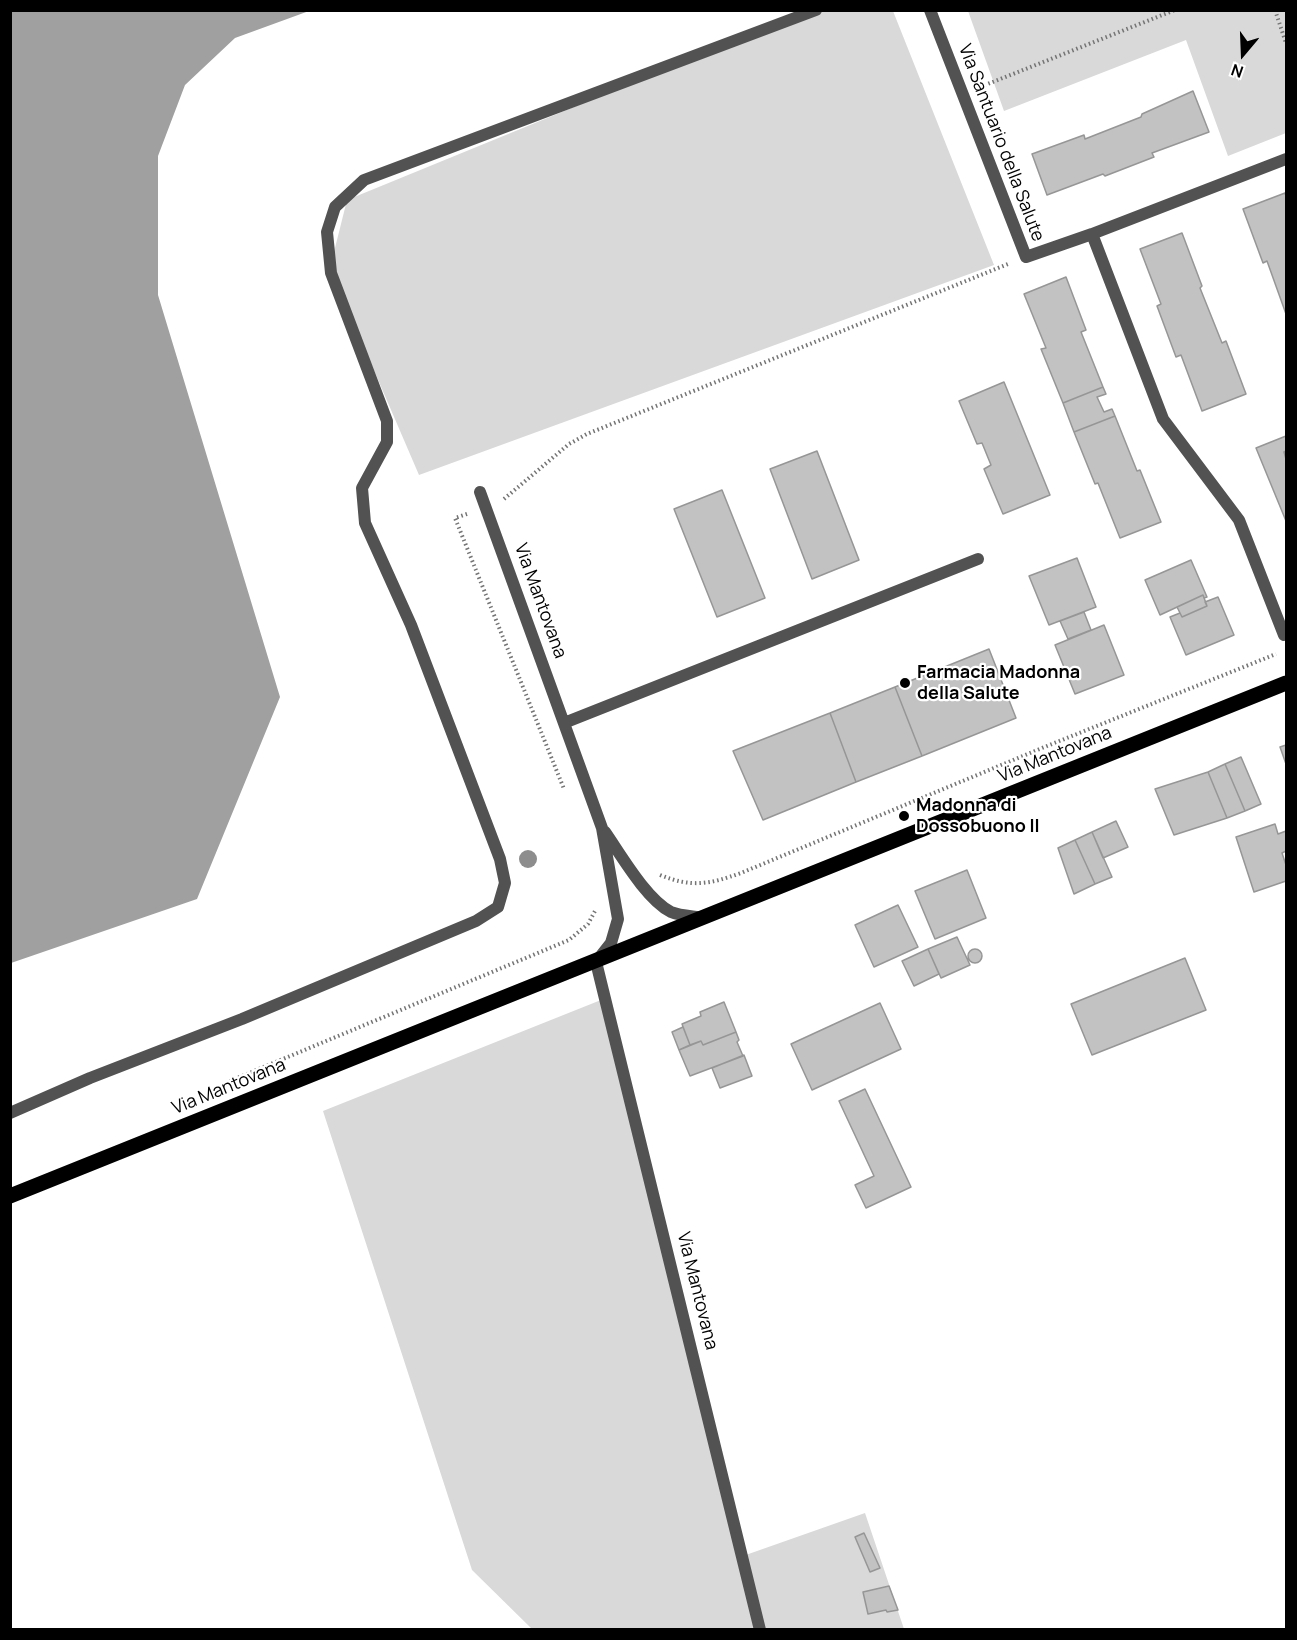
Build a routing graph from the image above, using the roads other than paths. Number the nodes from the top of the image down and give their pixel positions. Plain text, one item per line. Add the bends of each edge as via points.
1 (816, 10) edge
2 (930, 10) edge
3 (1287, 159) edge
4 (1092, 234) junction
5 (480, 492) dead end
6 (978, 559) dead end
7 (1284, 635) dead end
8 (1287, 683) edge
9 (564, 723) junction
10 (602, 828) junction
11 (704, 918) junction
12 (596, 962) junction
13 (10, 1113) edge
14 (10, 1196) edge
15 (760, 1629) edge

1 - 13 street via 364,180 335,207 327,232 331,273 387,421 387,442 362,488 365,523 411,625 500,859 505,883 498,907 476,921
2 - 4 street, Via Santuario della Salute via 1026,257
3 - 4 street, Via Santuario della Salute
4 - 7 street via 1163,419 1239,520
5 - 9 street, Via Mantovana
6 - 9 street
8 - 11 main road, Via Mantovana
9 - 10 street, Via Mantovana
10 - 11 street, Via Mantovana via 659,904 674,913
10 - 12 street, Via Mantovana via 618,919 611,943
11 - 12 main road, Via Mantovana
12 - 14 main road, Via Mantovana
12 - 15 street, Via Mantovana

